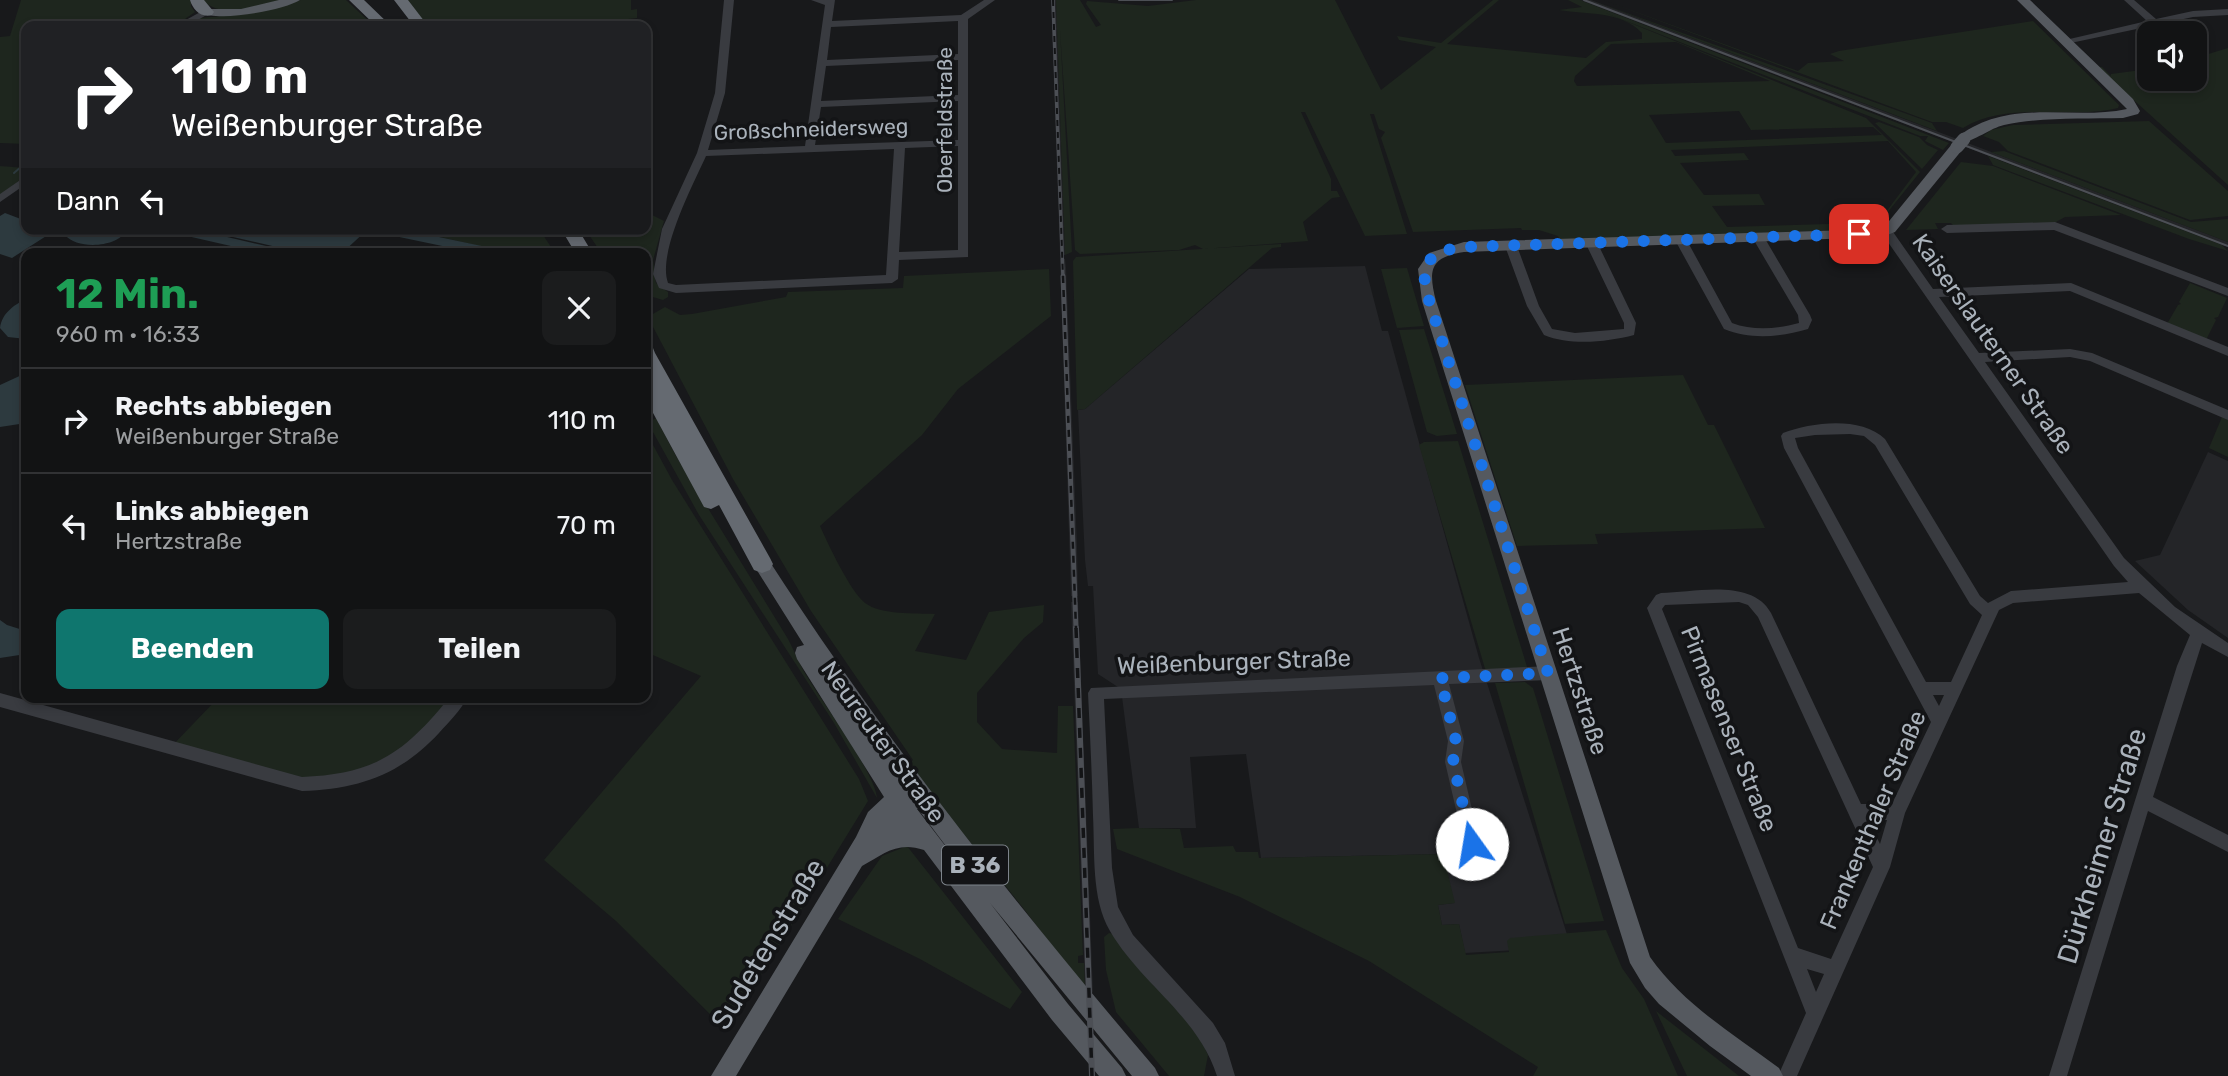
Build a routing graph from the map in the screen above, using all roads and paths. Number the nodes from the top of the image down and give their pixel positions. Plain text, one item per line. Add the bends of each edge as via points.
1 (197, 0) edge
2 (294, 0) edge
3 (356, 0) edge
4 (371, 0) edge
5 (401, 0) edge
6 (729, 0) edge
7 (816, 0) edge
8 (990, 0) edge
9 (2023, 0) edge
10 (2129, 0) edge
11 (830, 2) edge
12 (207, 12) junction
13 (2228, 12) edge
14 (962, 18) junction
15 (190, 21) edge
16 (379, 21) edge
17 (393, 21) edge
18 (417, 21) edge
19 (2153, 21) edge
20 (2159, 21) edge
21 (827, 24) junction
22 (2137, 26) edge
23 (2066, 41) junction
24 (962, 57) junction
25 (822, 63) junction
26 (962, 98) junction
27 (816, 104) junction
28 (962, 143) junction
29 (900, 144) junction
30 (810, 147) junction
31 (702, 153) junction
32 (21, 183) edge
33 (0, 199) edge
34 (1947, 229) dead end
35 (1887, 232) junction
36 (559, 235) edge
37 (1758, 237) junction
38 (1681, 240) junction
39 (1591, 242) junction
40 (1511, 246) junction
41 (572, 248) edge
42 (895, 256) junction
43 (2228, 292) edge
44 (1930, 293) junction
45 (2228, 352) edge
46 (1975, 358) junction
47 (651, 363) edge
48 (651, 391) edge
49 (2228, 415) edge
50 (758, 567) junction
51 (2141, 587) junction
52 (1989, 612) junction
53 (2198, 633) junction
54 (2228, 651) edge
55 (1548, 673) junction
56 (1440, 678) junction
57 (1956, 688) junction
58 (1921, 689) junction
59 (0, 700) edge
60 (455, 703) edge
61 (1941, 723) junction
62 (2143, 800) junction
63 (907, 801) junction
64 (1855, 812) junction
65 (1897, 812) junction
66 (931, 843) junction
67 (1472, 844) dead end
68 (2228, 844) edge
69 (859, 851) junction
70 (1882, 867) junction
71 (1792, 955) junction
72 (1835, 969) junction
73 (1815, 1012) junction
74 (1219, 1057) junction
75 (723, 1076) edge
76 (1114, 1076) edge
77 (1147, 1076) edge
78 (1216, 1076) edge
79 (1226, 1076) edge
80 (1771, 1076) edge
81 (1787, 1076) edge
82 (2058, 1076) edge

1 - 12 highway
2 - 12 main road via 241,12
3 - 16 highway
4 - 17 highway
5 - 18 highway
6 - 31 street via 720,93
7 - 11 street
8 - 14 street, Oberfeldstraße
9 - 23 main road
10 - 19 street
11 - 21 street
12 - 15 street
13 - 20 street
14 - 21 street
14 - 24 street, Oberfeldstraße
21 - 25 street
22 - 23 street
23 - 35 main road, Kaiserslauterner Straße via 2134,110 1981,125
24 - 25 street
24 - 26 street, Oberfeldstraße
25 - 27 street
26 - 27 street
26 - 28 street, Oberfeldstraße
27 - 30 street
28 - 29 street, Großschneidersweg
28 - 42 street, Oberfeldstraße via 964,254
29 - 30 street, Großschneidersweg
29 - 42 street
30 - 31 street, Großschneidersweg
31 - 42 street via 668,229 661,282 676,289 888,280 893,276
32 - 33 street
34 - 43 street via 2055,226
35 - 37 main road
35 - 44 street, Kaiserslauterner Straße
36 - 41 highway
37 - 38 main road
37 - 38 street via 1806,320 1804,326 1740,331 1728,326
38 - 39 main road
39 - 40 main road
39 - 40 street via 1630,323 1630,332 1564,337 1546,330
40 - 55 main road, Hertzstraße via 1448,249 1433,257 1423,279
44 - 45 street via 2071,287
44 - 46 street, Kaiserslauterner Straße
46 - 49 street via 2092,356
46 - 51 street, Kaiserslauterner Straße
47 - 50 highway, B 36
48 - 50 highway, B 36
50 - 63 main road, Neureuter Straße / B 36
51 - 52 street via 2011,597 1998,601
51 - 53 street, Kaiserslauterner Straße
52 - 57 street, Frankenthaler Straße
52 - 58 street via 1975,600 1880,442 1867,432 1792,433 1788,439 1791,448
53 - 54 street, Kaiserslauterner Straße
53 - 62 street, Dürkheimer Straße
55 - 56 street, Weißenburger Straße
55 - 80 main road, Hertzstraße via 1648,974 1674,1003
56 - 67 street via 1456,741 1453,762
56 - 74 street, Weißenburger Straße via 1096,693 1109,907 1121,932 1206,1030
57 - 58 street
57 - 61 street, Frankenthaler Straße
58 - 61 street
59 - 60 street via 302,784 333,784 386,767 418,745
61 - 65 street, Frankenthaler Straße
62 - 68 street
62 - 82 street, Dürkheimer Straße
63 - 66 main road, Neureuter Straße / B 36
63 - 69 main road, Sudetenstraße
63 - 77 main road, Neureuter Straße / B 36
64 - 65 street
64 - 70 street
64 - 71 street, Pirmasenser Straße via 1764,613 1744,597 1661,599 1656,603 1654,608
65 - 70 street, Frankenthaler Straße
66 - 69 main road via 899,835
66 - 76 main road, Neureuter Straße / B 36
69 - 75 main road, Sudetenstraße
70 - 72 street, Frankenthaler Straße
71 - 72 street
71 - 73 street, Pirmasenser Straße
72 - 73 street, Frankenthaler Straße
73 - 81 street, Frankenthaler Straße
74 - 78 street
74 - 79 street, Weißenburger Straße

